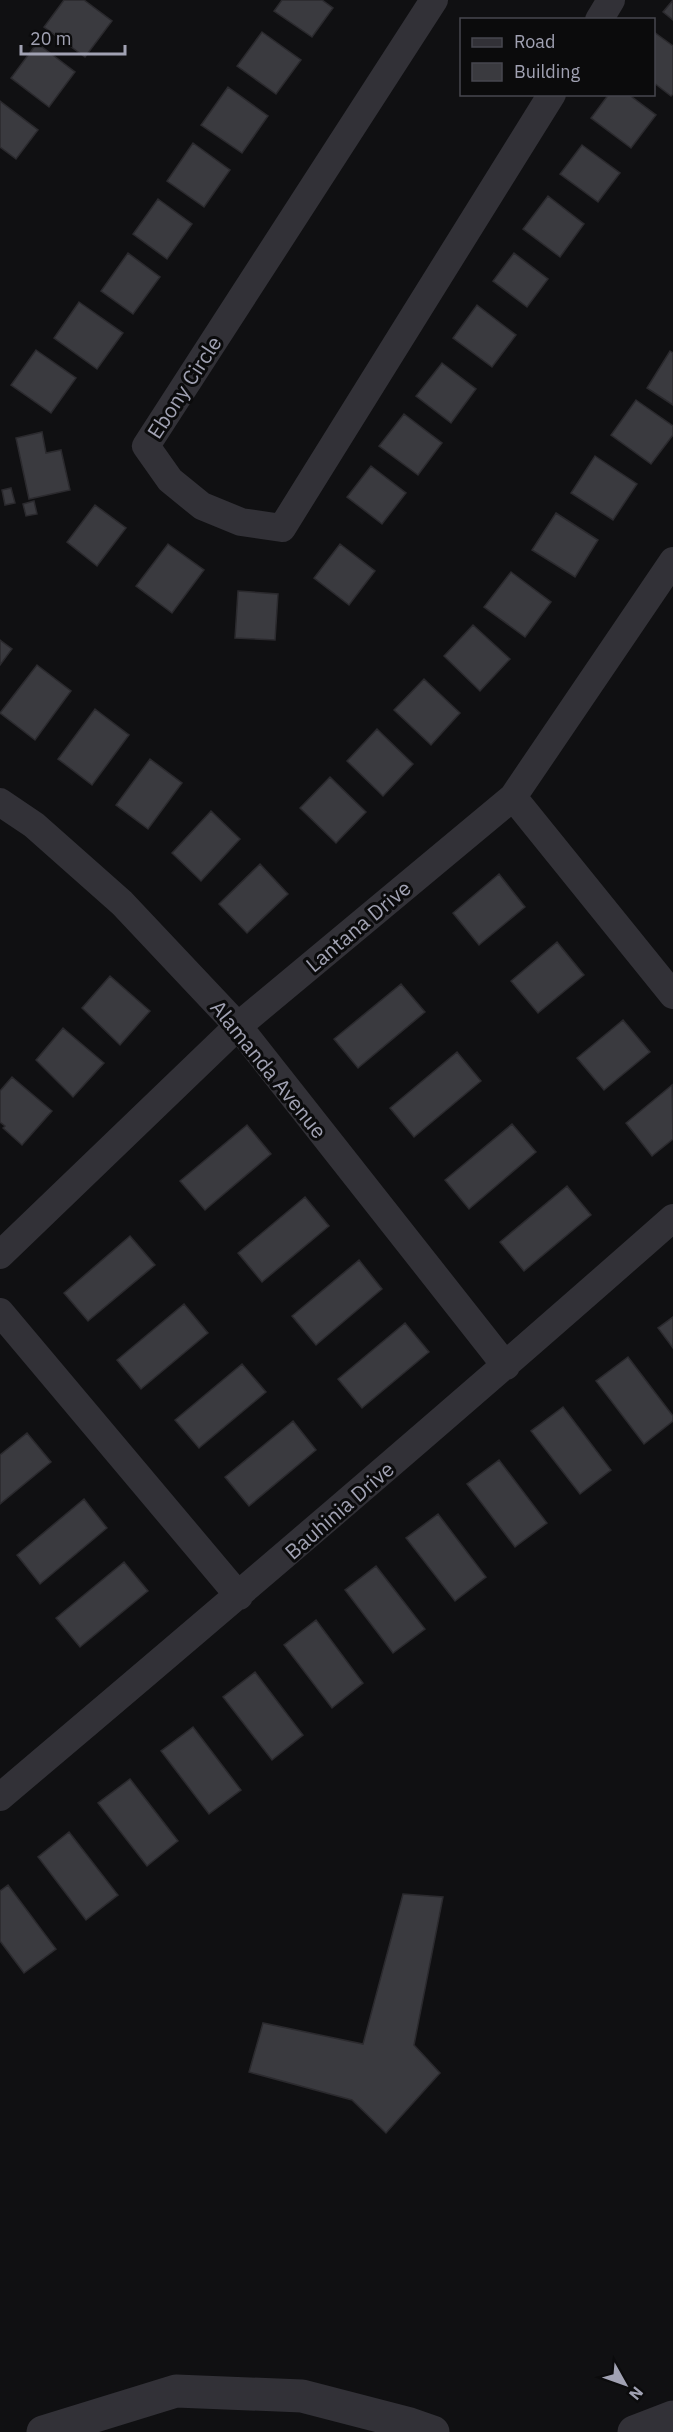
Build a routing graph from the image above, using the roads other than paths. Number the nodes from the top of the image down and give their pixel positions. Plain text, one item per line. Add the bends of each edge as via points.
1 (434, 0) edge
2 (611, 0) edge
3 (600, 18) edge
4 (551, 96) edge
5 (673, 561) edge
6 (513, 797) junction
7 (0, 802) edge
8 (673, 995) edge
9 (238, 1026) junction
10 (673, 1218) edge
11 (0, 1255) edge
12 (0, 1312) edge
13 (506, 1366) junction
14 (239, 1596) junction
15 (0, 1797) edge
16 (673, 2417) edge
17 (43, 2432) edge
18 (433, 2432) edge
19 (634, 2432) edge

1 - 4 street, Ebony Circle via 146,446 178,487 202,506 241,522 282,528
2 - 3 street
5 - 6 street, Lantana Drive
6 - 8 street
6 - 9 street, Lantana Drive
7 - 9 street, Alamanda Avenue via 34,825 122,903
9 - 11 street, Lantana Drive
9 - 13 street, Alamanda Avenue
10 - 13 street, Bauhinia Drive
12 - 14 street
13 - 14 street, Bauhinia Drive
14 - 15 street, Bauhinia Drive
16 - 19 street
17 - 18 street via 176,2391 302,2396

